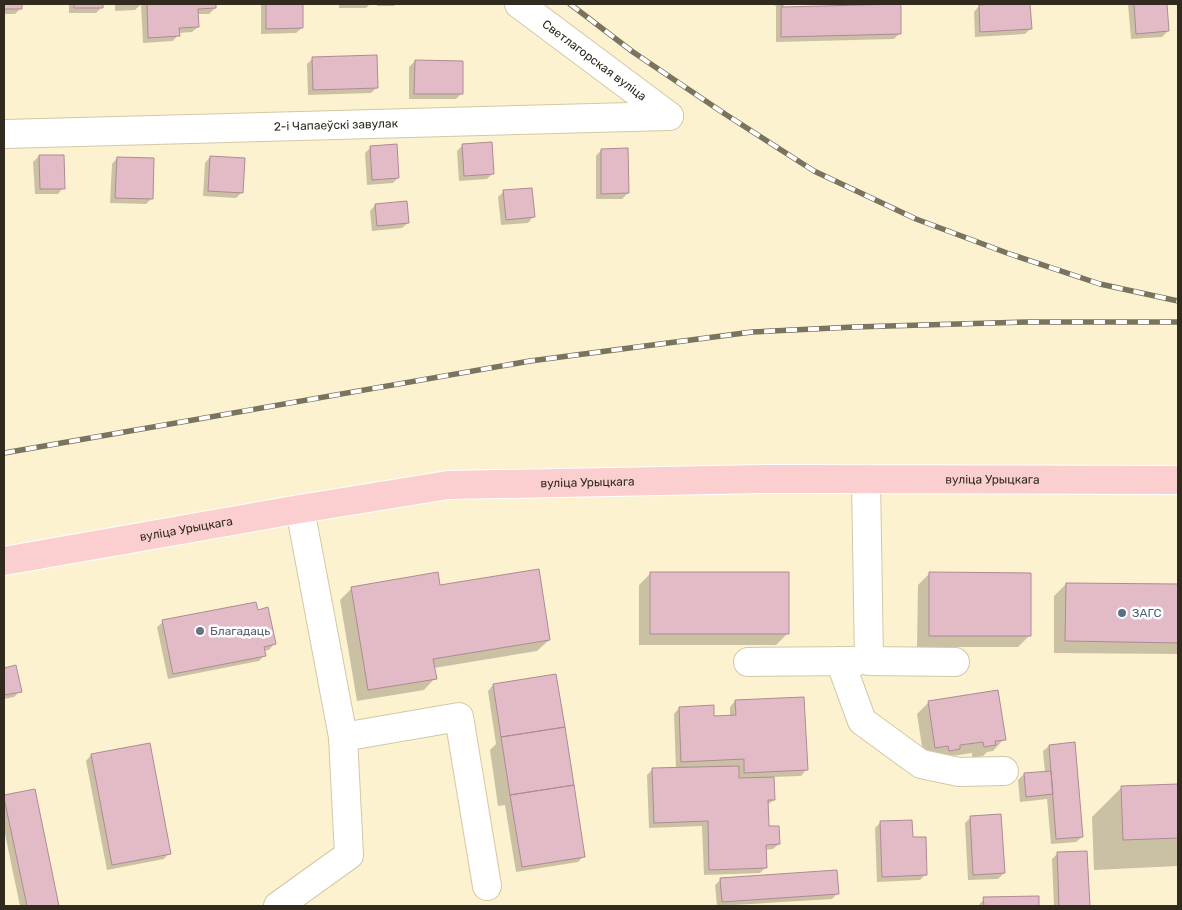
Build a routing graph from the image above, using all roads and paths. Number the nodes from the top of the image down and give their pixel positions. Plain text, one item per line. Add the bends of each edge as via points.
1 (519, 4) edge
2 (669, 116) joint
3 (4, 134) edge
4 (866, 479) junction
5 (1178, 480) edge
6 (300, 509) junction
7 (4, 561) edge
8 (840, 661) junction
9 (869, 661) junction
10 (748, 662) dead end
11 (956, 662) dead end
12 (343, 737) junction
13 (1004, 771) dead end
14 (487, 886) dead end
15 (278, 906) edge

1 - 2 street, Светлагорская вуліца
2 - 3 street, 2-і Чапаеўскі завулак
4 - 5 main road, вуліца Урыцкага
4 - 6 main road, вуліца Урыцкага via 448,485
4 - 9 street
6 - 7 main road, вуліца Урыцкага
6 - 12 street
8 - 9 street
8 - 10 street
8 - 13 street via 862,721 921,764 959,772
9 - 11 street
12 - 14 street via 459,717
12 - 15 street via 349,855

